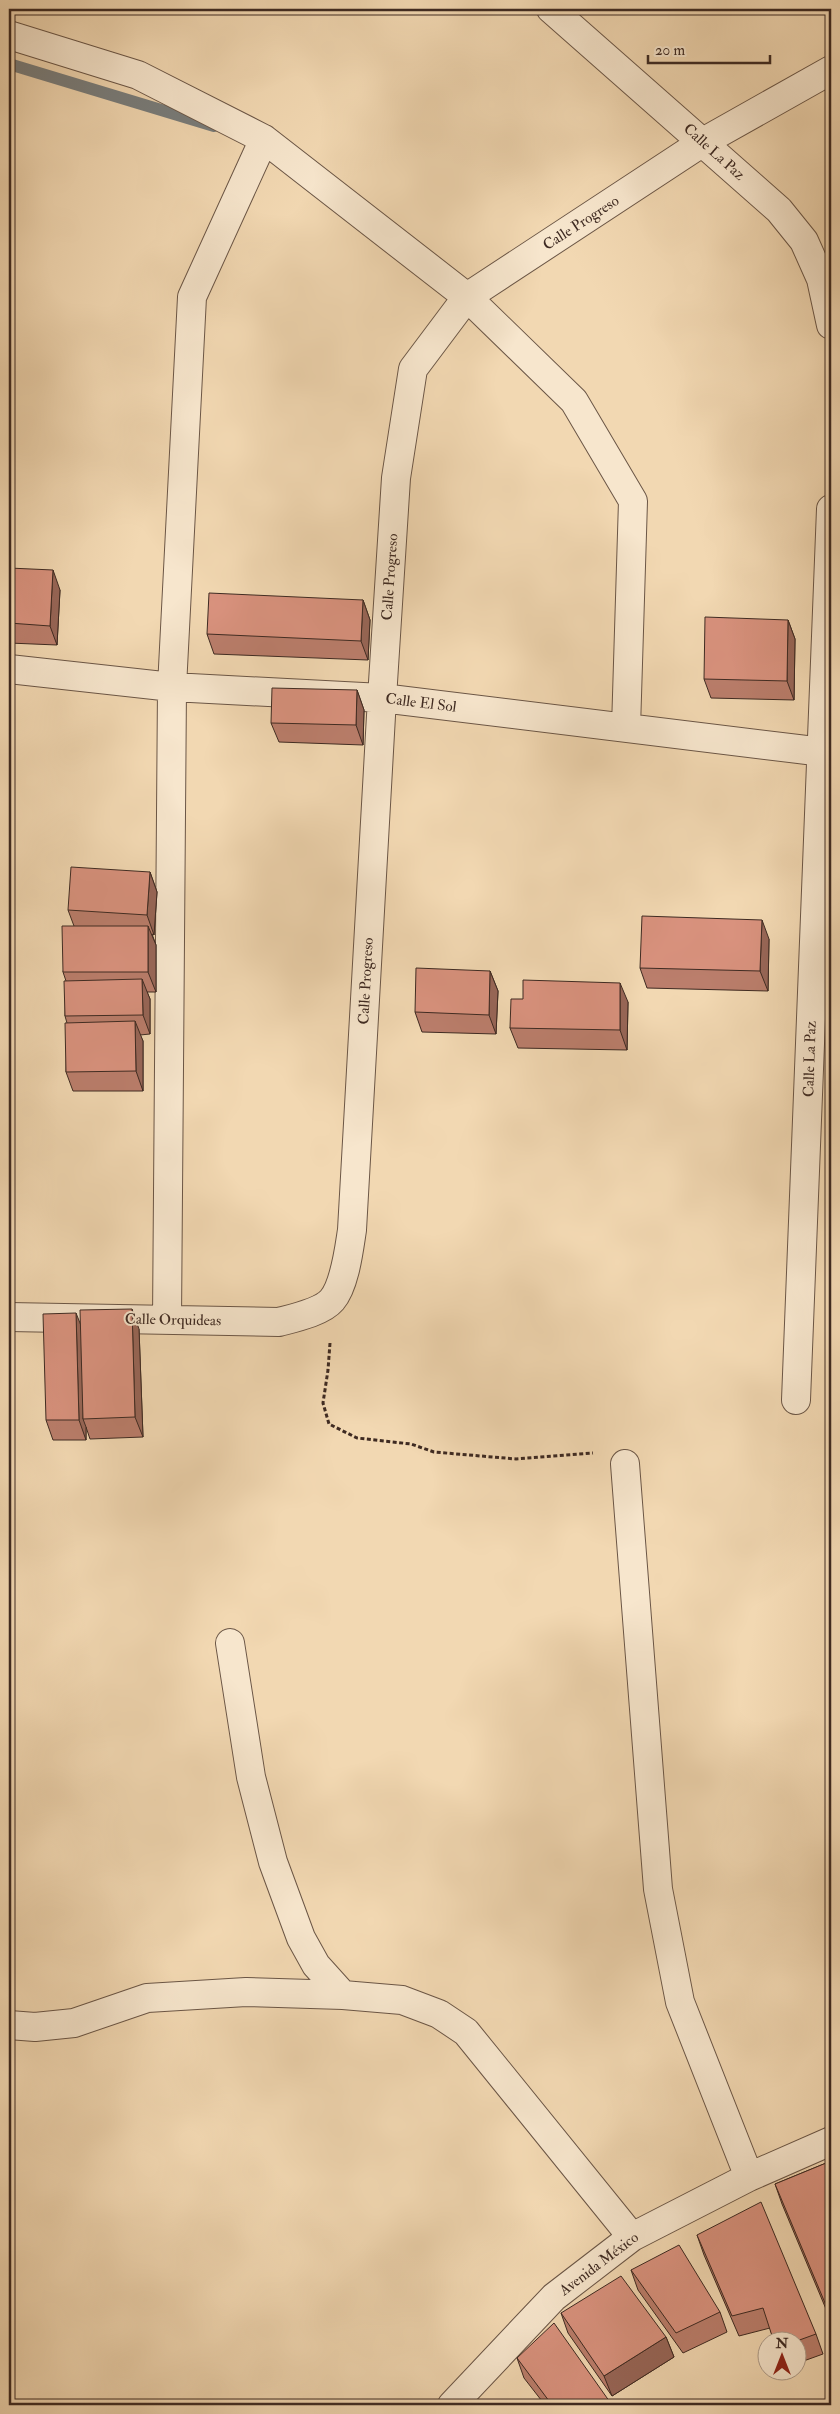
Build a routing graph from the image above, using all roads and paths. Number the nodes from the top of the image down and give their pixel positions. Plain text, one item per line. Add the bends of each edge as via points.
1 (551, 9) edge
2 (9, 35) edge
3 (831, 70) edge
4 (264, 139) junction
5 (704, 142) junction
6 (467, 297) junction
7 (831, 325) edge
8 (831, 509) edge
9 (9, 669) edge
10 (172, 687) junction
11 (382, 698) junction
12 (626, 728) junction
13 (827, 753) edge
14 (332, 1300) junction
15 (9, 1317) edge
16 (167, 1320) junction
17 (796, 1400) dead end
18 (625, 1464) joint
19 (230, 1642) dead end
20 (343, 1995) junction
21 (9, 2025) edge
22 (831, 2141) edge
23 (749, 2177) junction
24 (632, 2237) junction
25 (452, 2405) edge

1 - 5 street, Calle La Paz
2 - 4 street via 138,75
3 - 5 street, Calle Progreso
4 - 6 street
4 - 10 street via 192,296
5 - 6 street, Calle Progreso
5 - 7 street, Calle La Paz via 779,210 804,241 821,279
6 - 11 street, Calle Progreso via 413,369 396,478
6 - 12 street via 574,401 633,501
8 - 13 street, Calle La Paz
9 - 10 street, Calle El Sol
10 - 11 street, Calle El Sol
10 - 16 street
11 - 12 street, Calle El Sol
11 - 14 street, Calle Progreso via 352,1230 347,1268
12 - 13 street, Calle El Sol
13 - 17 street, Calle La Paz
14 - 16 street, Calle Orquideas via 306,1315 279,1322
14 - 18 path via 323,1403 329,1424 357,1438 411,1444 434,1452 516,1458 593,1453
15 - 16 street, Calle Orquideas
18 - 23 street via 658,1889 680,2002
19 - 20 street via 251,1777 273,1862 308,1951
20 - 21 street via 246,1992 147,1998 74,2023 35,2027
20 - 24 street via 402,2000 439,2014 466,2032
22 - 23 street, Avenida México
23 - 24 street, Avenida México
24 - 25 street, Avenida México via 554,2298

